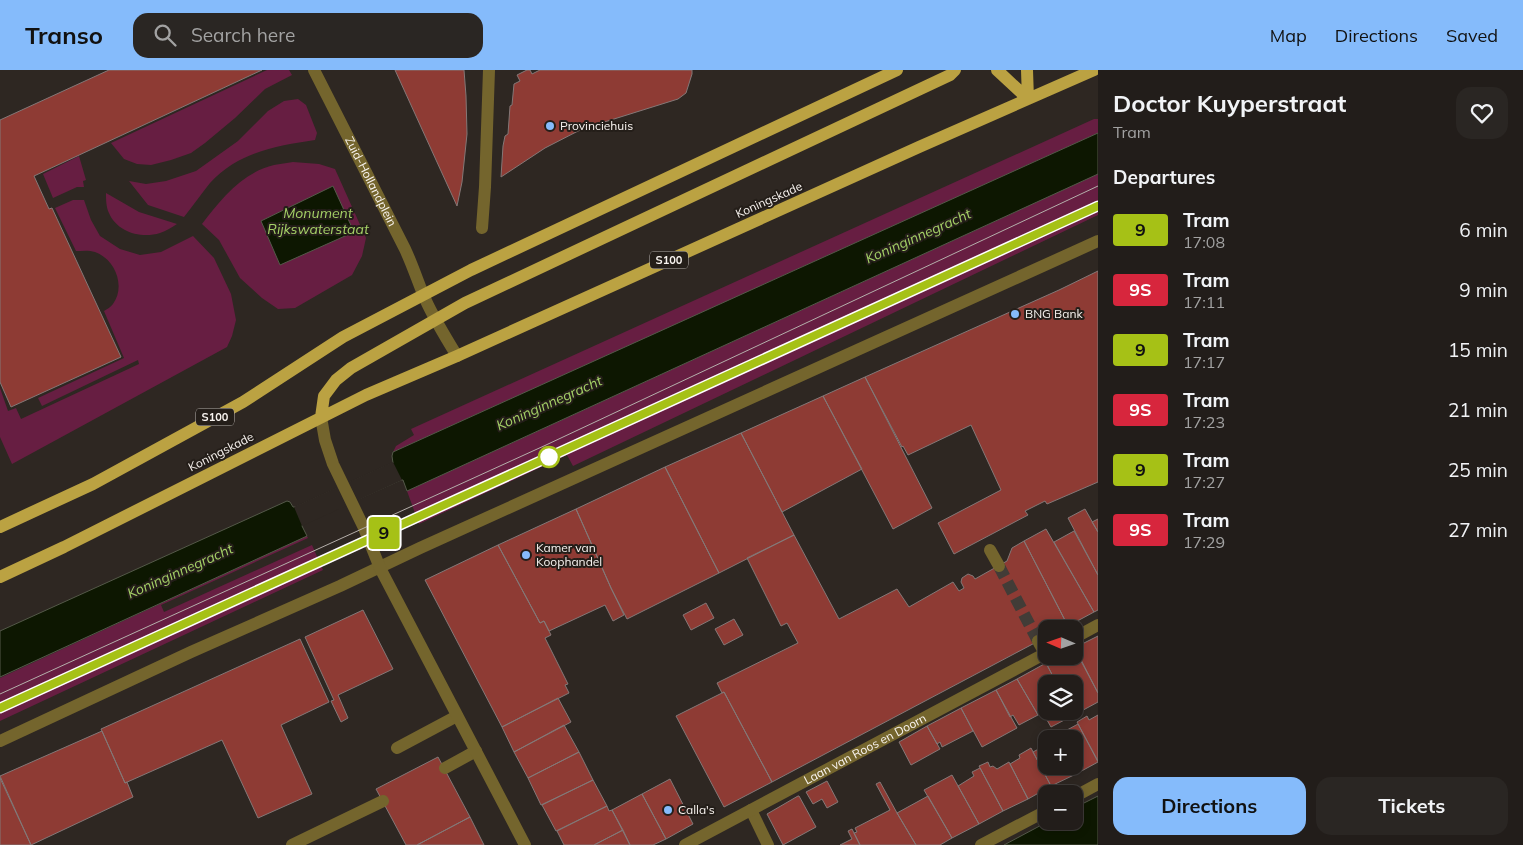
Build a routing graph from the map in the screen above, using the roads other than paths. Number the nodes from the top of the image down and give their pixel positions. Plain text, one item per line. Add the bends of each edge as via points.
1 (314, 70) edge
2 (489, 70) edge
3 (955, 70) edge
4 (997, 70) edge
5 (1027, 70) edge
6 (1094, 70) edge
7 (893, 71) edge
8 (1028, 100) junction
9 (482, 228) dead end
10 (1098, 241) edge
11 (423, 294) junction
12 (435, 319) junction
13 (457, 356) junction
14 (321, 417) junction
15 (0, 527) edge
16 (990, 550) dead end
17 (999, 566) tunnel mouth
18 (380, 568) junction
19 (0, 577) edge
20 (1098, 625) edge
21 (1083, 633) edge
22 (1038, 657) edge
23 (457, 716) junction
24 (0, 741) edge
25 (397, 748) dead end
26 (476, 751) junction
27 (445, 768) dead end
28 (1098, 784) edge
29 (1083, 792) edge
30 (383, 802) dead end
31 (751, 810) junction
32 (1038, 815) edge
33 (292, 845) edge
34 (525, 845) edge
35 (685, 845) edge
36 (768, 845) edge
37 (981, 845) edge

1 - 11 street, Zuid-Hollandplein via 409,257
2 - 9 street
3 - 12 main road
4 - 8 main road
5 - 8 main road
6 - 8 main road, Koningskade / S100
7 - 11 main road, S100
8 - 13 main road, Koningskade / S100
10 - 18 street
11 - 12 street
11 - 15 main road, S100 via 343,337 243,402 93,484
12 - 13 street
12 - 14 main road via 336,380 324,396
13 - 14 main road, Koningskade / S100
14 - 18 street via 333,464
14 - 19 main road, Koningskade / S100
16 - 17 street
18 - 23 street
18 - 24 street
20 - 21 street
22 - 31 street, Laan van Roos en Doorn
23 - 25 street
23 - 26 street
26 - 27 street
26 - 34 street
28 - 29 street
30 - 33 street
31 - 35 street, Laan van Roos en Doorn
31 - 36 street
32 - 37 street

